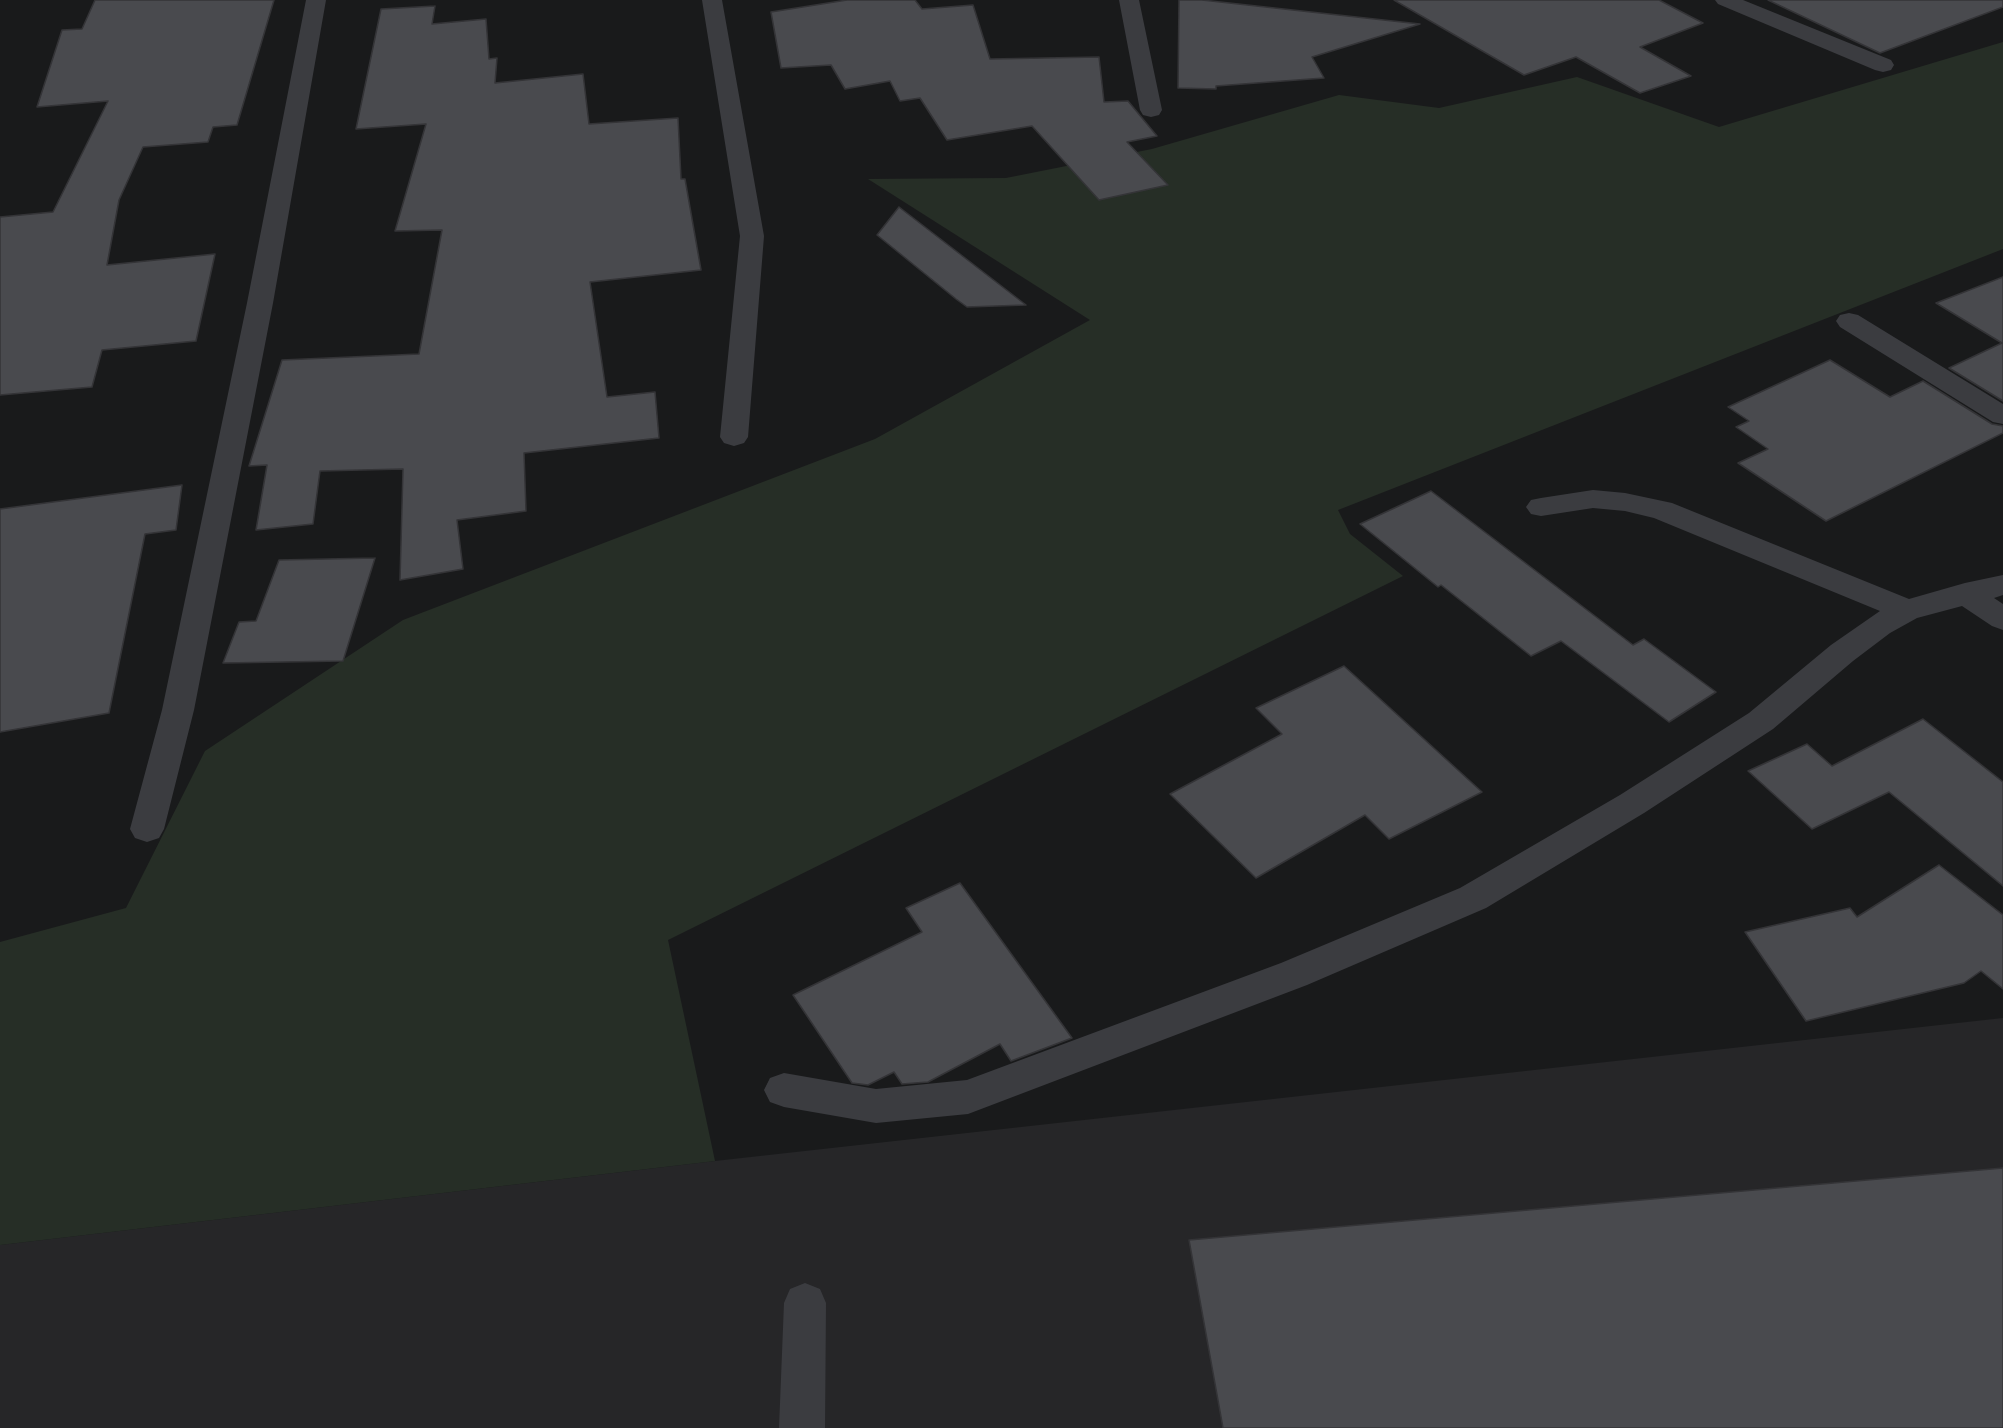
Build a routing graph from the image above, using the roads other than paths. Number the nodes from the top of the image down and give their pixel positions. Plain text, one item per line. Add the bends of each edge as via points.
1 (316, 0) edge
2 (712, 0) edge
3 (1129, 0) edge
4 (1725, 0) edge
5 (1883, 65) dead end
6 (1151, 110) dead end
7 (1849, 321) dead end
8 (2003, 416) edge
9 (734, 436) dead end
10 (1542, 507) dead end
11 (2003, 585) edge
12 (1965, 593) junction
13 (1907, 610) junction
14 (2003, 619) edge
15 (147, 829) dead end
16 (784, 1090) dead end
17 (805, 1303) dead end
18 (802, 1428) edge

1 - 15 street via 178,710
2 - 9 street via 752,236
3 - 6 street
4 - 5 street
7 - 8 street
10 - 13 street via 1593,499 1662,510
11 - 12 street
12 - 13 street
12 - 14 street
13 - 16 street via 1842,653 1761,721 1632,804 1473,898 1294,975 968,1097 876,1106
17 - 18 street

